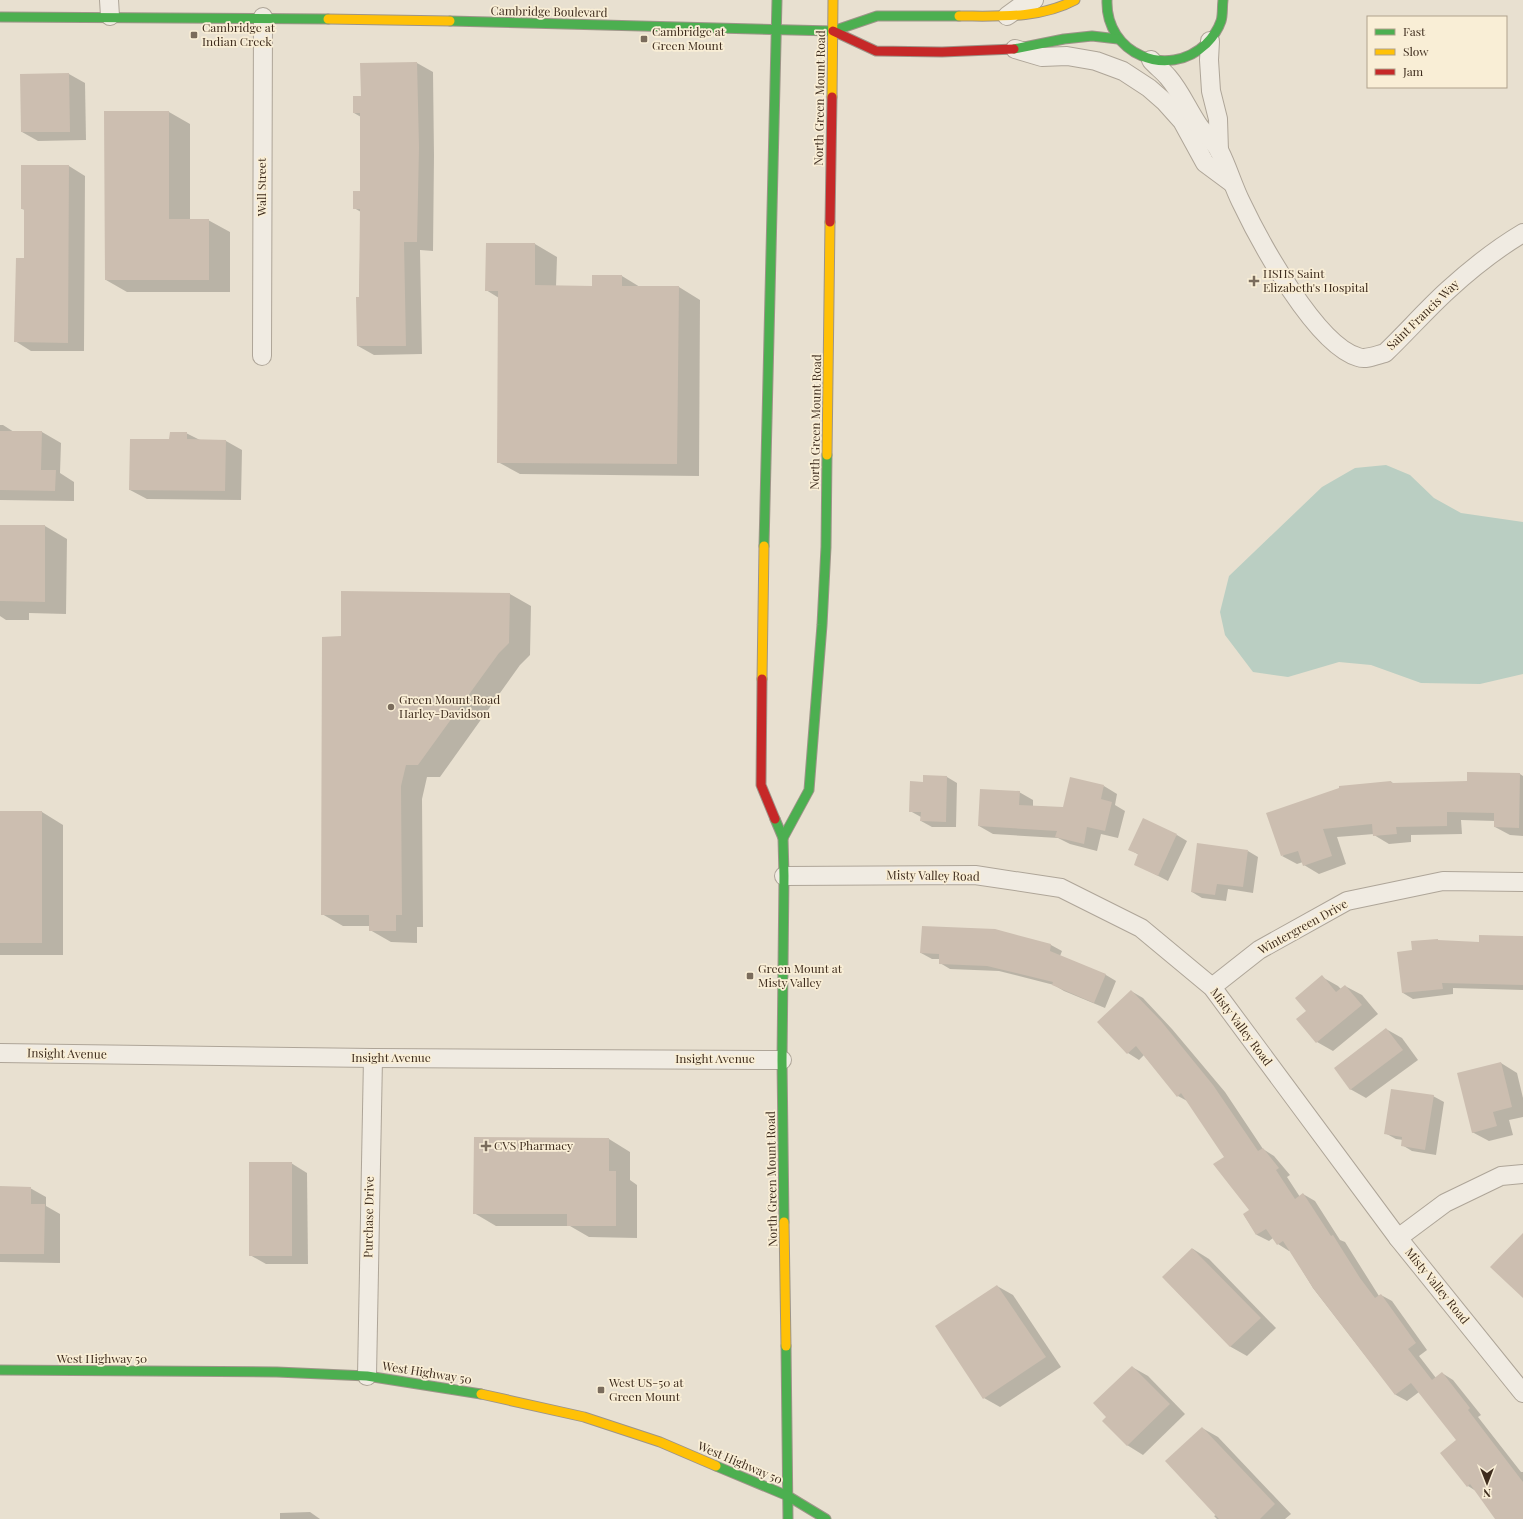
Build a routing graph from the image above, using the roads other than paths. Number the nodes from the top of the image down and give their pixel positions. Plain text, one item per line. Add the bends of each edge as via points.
1 (777, 0) edge
2 (833, 0) edge
3 (1034, 0) edge
4 (1075, 0) edge
5 (1107, 0) edge
6 (1223, 0) edge
7 (110, 8) edge
8 (1007, 16) junction
9 (0, 17) edge
10 (263, 17) junction
11 (777, 30) junction
12 (833, 31) junction
13 (1118, 39) junction
14 (1210, 42) junction
15 (1014, 49) junction
16 (1151, 60) junction
17 (1219, 151) junction
18 (1233, 184) junction
19 (1523, 233) edge
20 (262, 356) dead end
21 (783, 838) junction
22 (784, 876) junction
23 (1523, 882) edge
24 (1212, 987) junction
25 (0, 1053) edge
26 (373, 1058) junction
27 (782, 1060) junction
28 (1523, 1174) edge
29 (1398, 1238) junction
30 (0, 1370) edge
31 (367, 1376) junction
32 (1523, 1393) edge
33 (788, 1496) junction
34 (788, 1519) edge
35 (826, 1519) edge

1 - 11 street, North Green Mount Road
2 - 12 street, North Green Mount Road
3 - 8 street via 1025,3
4 - 8 street via 1041,12
5 - 13 street via 1108,16
6 - 14 street via 1222,19
7 - 9 street, Cambridge Boulevard
7 - 10 street, Cambridge Boulevard
8 - 12 street via 877,16
10 - 11 street, Cambridge Boulevard
10 - 20 street, Wall Street
11 - 12 street, Cambridge Boulevard
11 - 21 street, North Green Mount Road via 763,593 761,785
12 - 15 street via 876,51
12 - 21 street, North Green Mount Road via 826,547 822,625 809,790
13 - 15 street via 1092,36
13 - 16 street via 1138,56
14 - 16 street via 1183,59 1164,62
14 - 17 street, Saint Francis Way via 1211,91 1218,119
15 - 18 street, Saint Francis Way via 1042,57 1067,56 1096,61 1123,71 1165,102 1182,121 1205,163
16 - 17 street, Saint Francis Way via 1168,76
17 - 18 street, Saint Francis Way
18 - 19 street, Saint Francis Way via 1263,246 1291,290 1336,346 1360,358 1385,353 1447,291 1477,265
21 - 22 street, North Green Mount Road
22 - 24 street, Misty Valley Road via 975,875 1061,888 1141,928
22 - 27 street, North Green Mount Road
23 - 24 street, Wintergreen Drive via 1444,881 1347,902 1259,950
24 - 29 street, Misty Valley Road
25 - 26 street, Insight Avenue
26 - 27 street, Insight Avenue
26 - 31 street, Purchase Drive
27 - 33 street, North Green Mount Road
28 - 29 street via 1501,1176 1445,1203
29 - 32 street, Misty Valley Road
30 - 31 street, West Highway 50 via 277,1372
31 - 33 street, West Highway 50 via 488,1395 584,1418 660,1442
33 - 34 street, North Green Mount Road
33 - 35 street, West Highway 50

